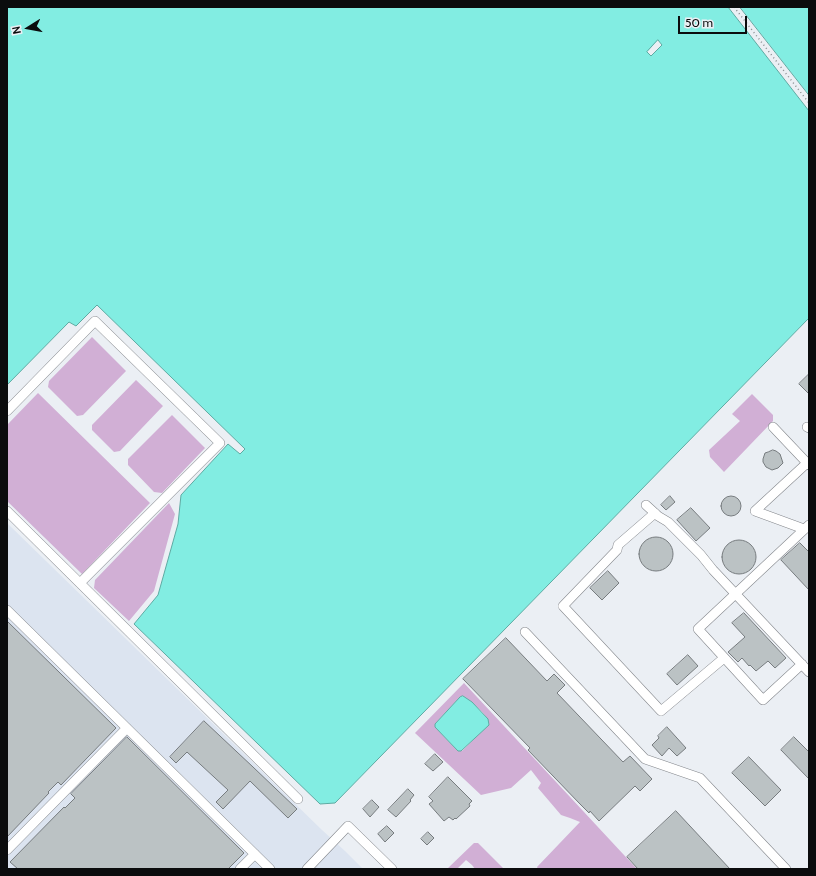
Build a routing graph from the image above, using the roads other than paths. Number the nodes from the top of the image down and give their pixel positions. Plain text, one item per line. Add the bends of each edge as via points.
1 (7, 411) edge
2 (773, 427) dead end
3 (808, 464) edge
4 (646, 505) dead end
5 (7, 511) edge
6 (655, 513) junction
7 (806, 527) edge
8 (80, 583) junction
9 (736, 594) junction
10 (7, 610) edge
11 (525, 632) dead end
12 (724, 658) junction
13 (802, 664) junction
14 (809, 672) edge
15 (126, 728) junction
16 (298, 799) dead end
17 (7, 850) edge
18 (255, 854) junction
19 (240, 869) edge
20 (270, 869) edge
21 (306, 869) edge
22 (392, 869) edge
23 (786, 869) edge

1 - 8 lane via 95,322 220,443
2 - 3 lane
3 - 7 lane via 755,511
4 - 6 lane
5 - 8 lane
6 - 9 lane via 668,522
6 - 12 lane via 618,545 617,550 563,606 661,711
7 - 9 lane
8 - 16 lane
9 - 12 lane via 698,629
9 - 13 lane
10 - 15 lane
11 - 23 lane via 645,759 700,778
12 - 13 lane via 763,700
13 - 14 lane
15 - 17 lane
15 - 18 lane
18 - 19 lane
18 - 20 lane
21 - 22 lane via 348,826

